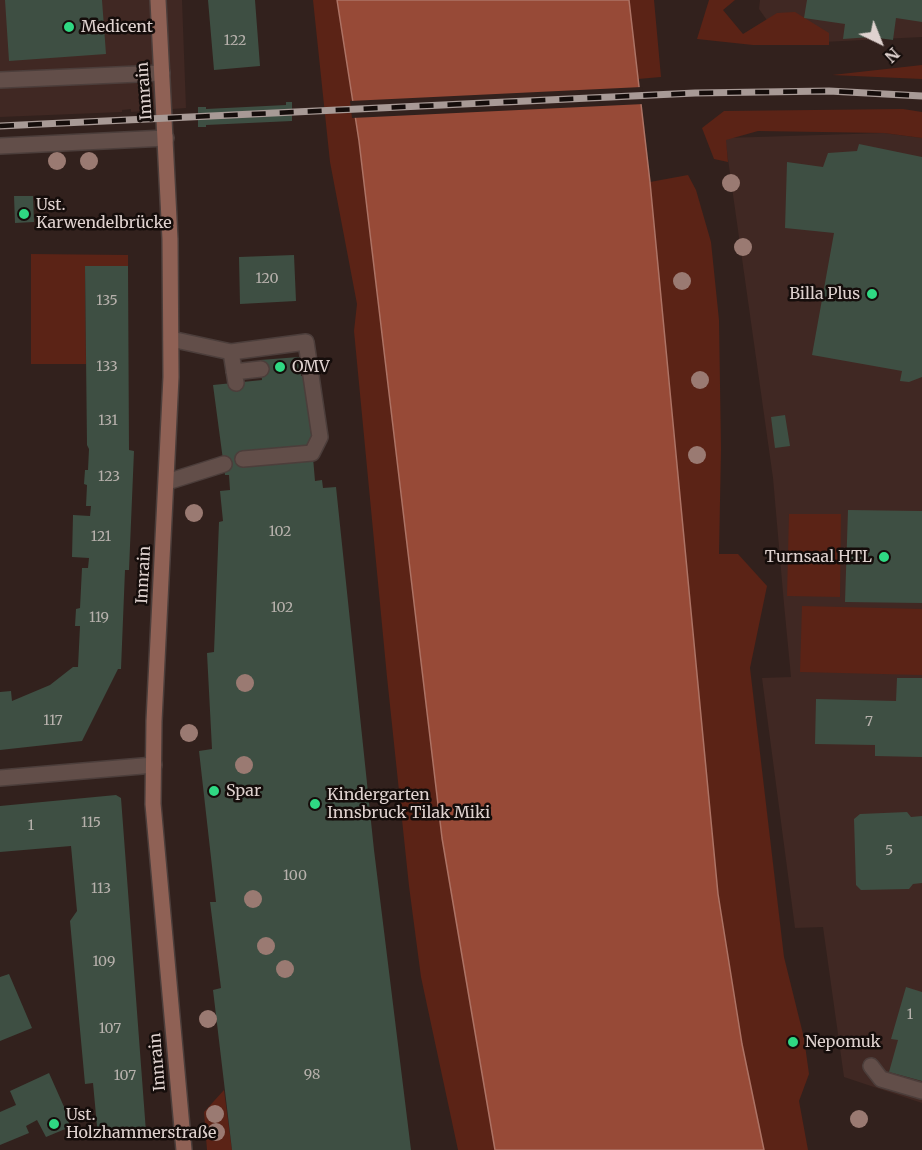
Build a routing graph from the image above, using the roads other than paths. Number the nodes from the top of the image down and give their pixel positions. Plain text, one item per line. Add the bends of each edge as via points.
1 (158, 0) edge
2 (162, 73) junction
3 (0, 80) edge
4 (166, 138) junction
5 (0, 146) edge
6 (171, 339) junction
7 (231, 352) junction
8 (261, 369) dead end
9 (243, 459) dead end
10 (224, 464) dead end
11 (167, 482) junction
12 (154, 765) junction
13 (0, 778) edge
14 (872, 1066) dead end
15 (922, 1091) edge
16 (184, 1150) edge

1 - 2 main road, Innrain
2 - 3 street
2 - 4 main road, Innrain
4 - 5 street
4 - 6 main road, Innrain
6 - 7 street
6 - 11 main road, Innrain
7 - 8 street via 235,377
7 - 9 street via 306,342 305,363 320,436 312,453
10 - 11 street
11 - 12 main road, Innrain
12 - 13 street
12 - 16 main road, Innrain via 154,816
14 - 15 street via 881,1078

